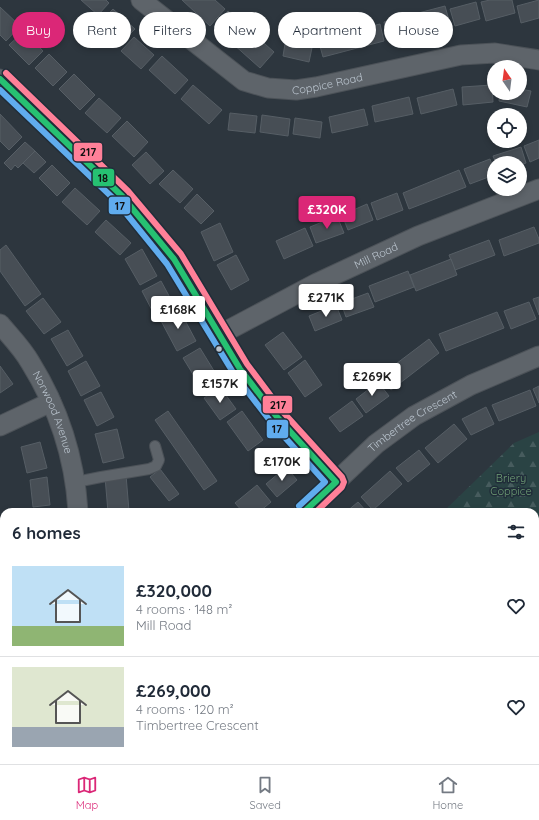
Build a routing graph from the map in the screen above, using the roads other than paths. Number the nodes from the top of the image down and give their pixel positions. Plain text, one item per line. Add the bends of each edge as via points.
1 (141, 0) edge
2 (539, 60) edge
3 (0, 79) edge
4 (539, 189) edge
5 (0, 324) edge
6 (219, 336) junction
7 (539, 356) edge
8 (51, 402) junction
9 (0, 426) edge
10 (155, 446) dead end
11 (76, 482) junction
12 (336, 482) junction
13 (78, 508) edge
14 (308, 508) edge

1 - 2 street, Coppice Road via 244,81 268,88 296,90 316,87 461,55 495,53
3 - 6 street via 122,196 174,259
4 - 6 street, Mill Road via 418,236 317,283
5 - 8 street, Norwood Avenue via 30,361
6 - 12 street via 240,369 277,416
7 - 12 street, Timbertree Crescent via 471,385 414,416 376,444
8 - 9 street
8 - 11 street, Norwood Avenue via 66,441
10 - 11 lane via 160,460 156,466
11 - 13 street, Norwood Avenue
12 - 14 street, Timbertree Crescent

